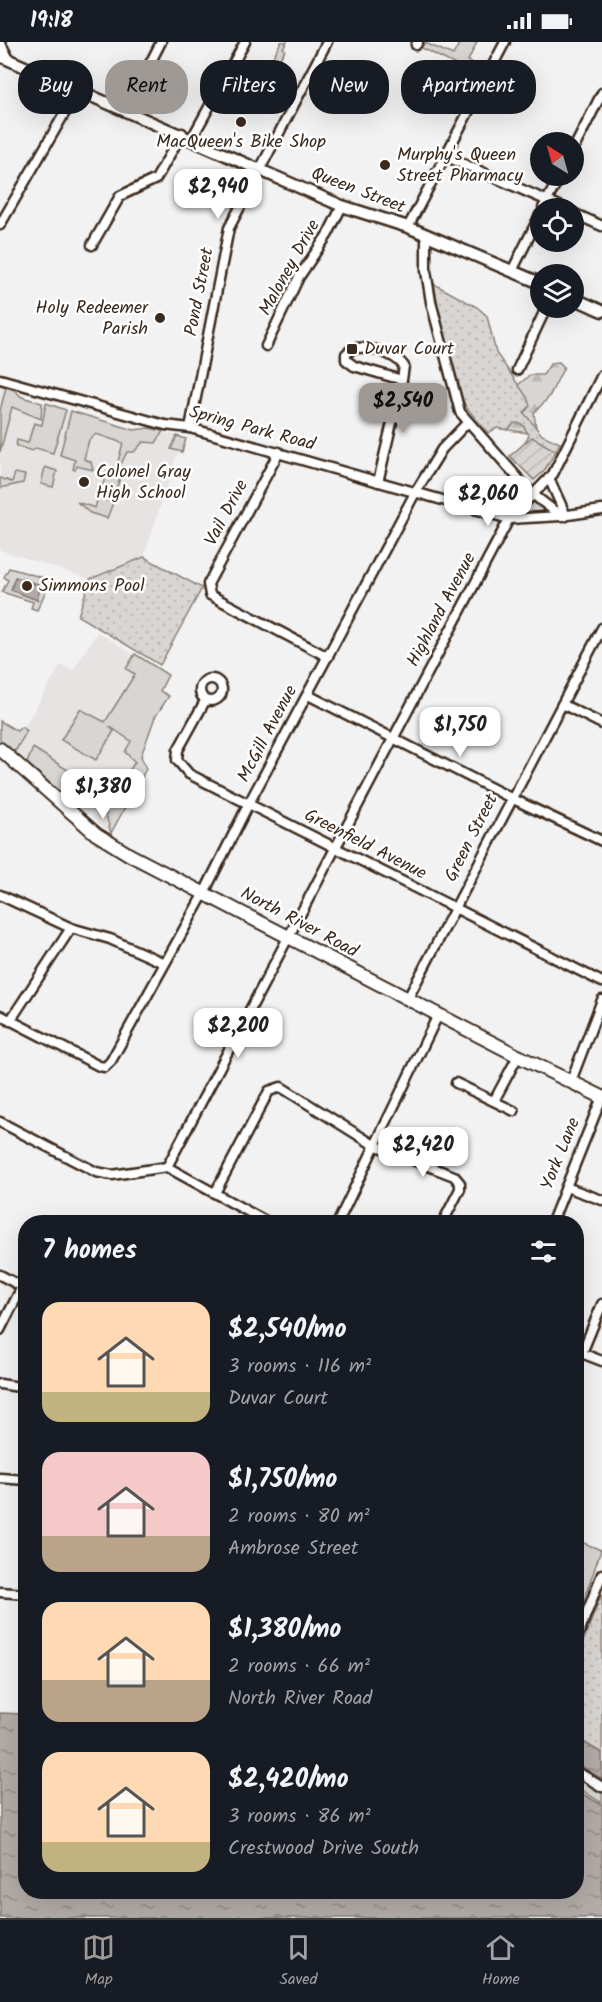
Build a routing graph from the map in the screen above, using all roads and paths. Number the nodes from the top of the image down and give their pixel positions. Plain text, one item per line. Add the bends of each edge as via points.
1 (0, 42) edge
2 (161, 42) edge
3 (245, 42) edge
4 (327, 42) edge
5 (505, 42) edge
6 (4, 58) edge
7 (152, 60) edge
8 (18, 64) edge
9 (602, 93) edge
10 (64, 114) edge
11 (135, 114) edge
12 (582, 132) edge
13 (187, 136) junction
14 (445, 156) junction
15 (258, 168) junction
16 (531, 198) edge
17 (342, 206) junction
18 (584, 218) edge
19 (0, 225) edge
20 (602, 226) edge
21 (408, 227) junction
22 (426, 234) junction
23 (530, 235) edge
24 (92, 245) dead end
25 (512, 271) junction
26 (530, 279) edge
27 (584, 303) edge
28 (602, 311) edge
29 (541, 318) edge
30 (266, 346) dead end
31 (517, 370) dead end
32 (602, 375) edge
33 (0, 379) edge
34 (402, 381) junction
35 (467, 423) junction
36 (189, 428) junction
37 (279, 452) junction
38 (549, 478) junction
39 (378, 482) junction
40 (415, 493) junction
41 (531, 493) junction
42 (602, 510) edge
43 (564, 516) junction
44 (509, 519) junction
45 (602, 628) edge
46 (328, 657) junction
47 (308, 695) junction
48 (205, 701) dead end
49 (564, 705) junction
50 (602, 724) edge
51 (393, 739) junction
52 (0, 749) edge
53 (511, 798) junction
54 (248, 805) junction
55 (602, 841) edge
56 (336, 849) junction
57 (204, 893) junction
58 (0, 895) edge
59 (454, 909) junction
60 (71, 928) junction
61 (287, 938) junction
62 (164, 963) junction
63 (602, 981) edge
64 (602, 999) edge
65 (407, 1000) junction
66 (0, 1015) edge
67 (438, 1016) junction
68 (10, 1021) junction
69 (518, 1056) junction
70 (571, 1082) junction
71 (456, 1083) dead end
72 (602, 1097) edge
73 (494, 1101) junction
74 (514, 1110) dead end
75 (0, 1122) edge
76 (374, 1145) junction
77 (166, 1167) junction
78 (566, 1187) junction
79 (215, 1193) junction
80 (602, 1200) edge
81 (253, 1215) edge
82 (341, 1215) edge
83 (446, 1215) edge
84 (555, 1215) edge
85 (0, 1275) edge
86 (18, 1281) edge
87 (18, 1293) edge
88 (602, 1304) edge
89 (0, 1330) edge
90 (584, 1342) edge
91 (584, 1354) edge
92 (602, 1361) edge
93 (0, 1384) edge
94 (18, 1387) edge
95 (0, 1478) edge
96 (18, 1479) edge
97 (602, 1574) edge
98 (0, 1592) edge
99 (18, 1593) edge
100 (584, 1620) edge
101 (584, 1779) edge
102 (602, 1790) edge

1 - 6 street
2 - 7 street
3 - 13 street
4 - 15 street, Pond Street via 265,162
5 - 14 street
6 - 8 street, Queen Street
9 - 12 street
10 - 19 street
11 - 13 street, Queen Street
13 - 15 street, Queen Street
13 - 24 street via 156,179 120,196
14 - 16 street
14 - 21 street
15 - 17 street, Queen Street
15 - 36 street, Pond Street via 229,228
17 - 21 street, Queen Street
17 - 30 street, Maloney Drive via 299,278
18 - 20 street
21 - 22 street, Queen Street
22 - 25 street, Queen Street
22 - 35 street via 426,271 437,331 460,412
23 - 25 street
25 - 26 street, Queen Street
27 - 28 street
29 - 31 street
32 - 38 street
33 - 36 street, Spring Park Road via 165,425
34 - 34 street via 404,366 386,354 358,347 346,354 346,360 354,366
34 - 39 street
35 - 40 street, McGill Avenue via 442,449
35 - 41 street
36 - 37 street, Spring Park Road
37 - 39 street, Spring Park Road
37 - 46 street, Vail Drive via 208,584 208,591
38 - 41 street, Highland Avenue
38 - 43 street
39 - 40 street, Spring Park Road
40 - 44 street, Spring Park Road
40 - 46 street, McGill Avenue
41 - 43 street
41 - 44 street, Highland Avenue
42 - 43 street, Spring Park Road
43 - 44 street, Spring Park Road
44 - 51 street, Highland Avenue
45 - 49 street, Green Street
46 - 47 street, McGill Avenue
47 - 51 street
47 - 54 street, McGill Avenue
48 - 54 street, Greenfield Avenue via 178,750 177,760 189,774
49 - 50 street
49 - 53 street, Green Street
51 - 53 street
51 - 56 street, Highland Avenue
52 - 57 main road, North River Road via 96,834
53 - 55 street
53 - 59 street, Green Street
54 - 56 street, Greenfield Avenue
54 - 57 street, McGill Avenue
56 - 59 street, Greenfield Avenue
56 - 61 street, Highland Avenue
57 - 61 main road, North River Road
57 - 62 street, McGill Avenue
58 - 60 street
59 - 63 street, Greenfield Avenue
59 - 65 street, Green Street
60 - 62 street via 125,945
60 - 68 street
61 - 65 main road, North River Road
61 - 77 street, Highland Avenue
62 - 68 street, McGill Avenue via 105,1067
64 - 70 street
65 - 67 main road, North River Road
66 - 68 street
67 - 69 main road, North River Road
67 - 76 street
69 - 70 main road, North River Road
69 - 73 street
70 - 72 main road, North River Road
71 - 73 street
72 - 78 street, York Lane
73 - 74 street
75 - 77 street via 96,1172 111,1175
76 - 79 street via 281,1087 274,1088
76 - 82 street
76 - 83 street via 454,1176 460,1183 459,1189
77 - 79 street
78 - 80 street
78 - 84 street, York Lane
79 - 81 street
85 - 86 street
87 - 89 street
88 - 90 street
91 - 92 street
93 - 94 street
95 - 96 street
97 - 100 street
98 - 99 street
101 - 102 street

